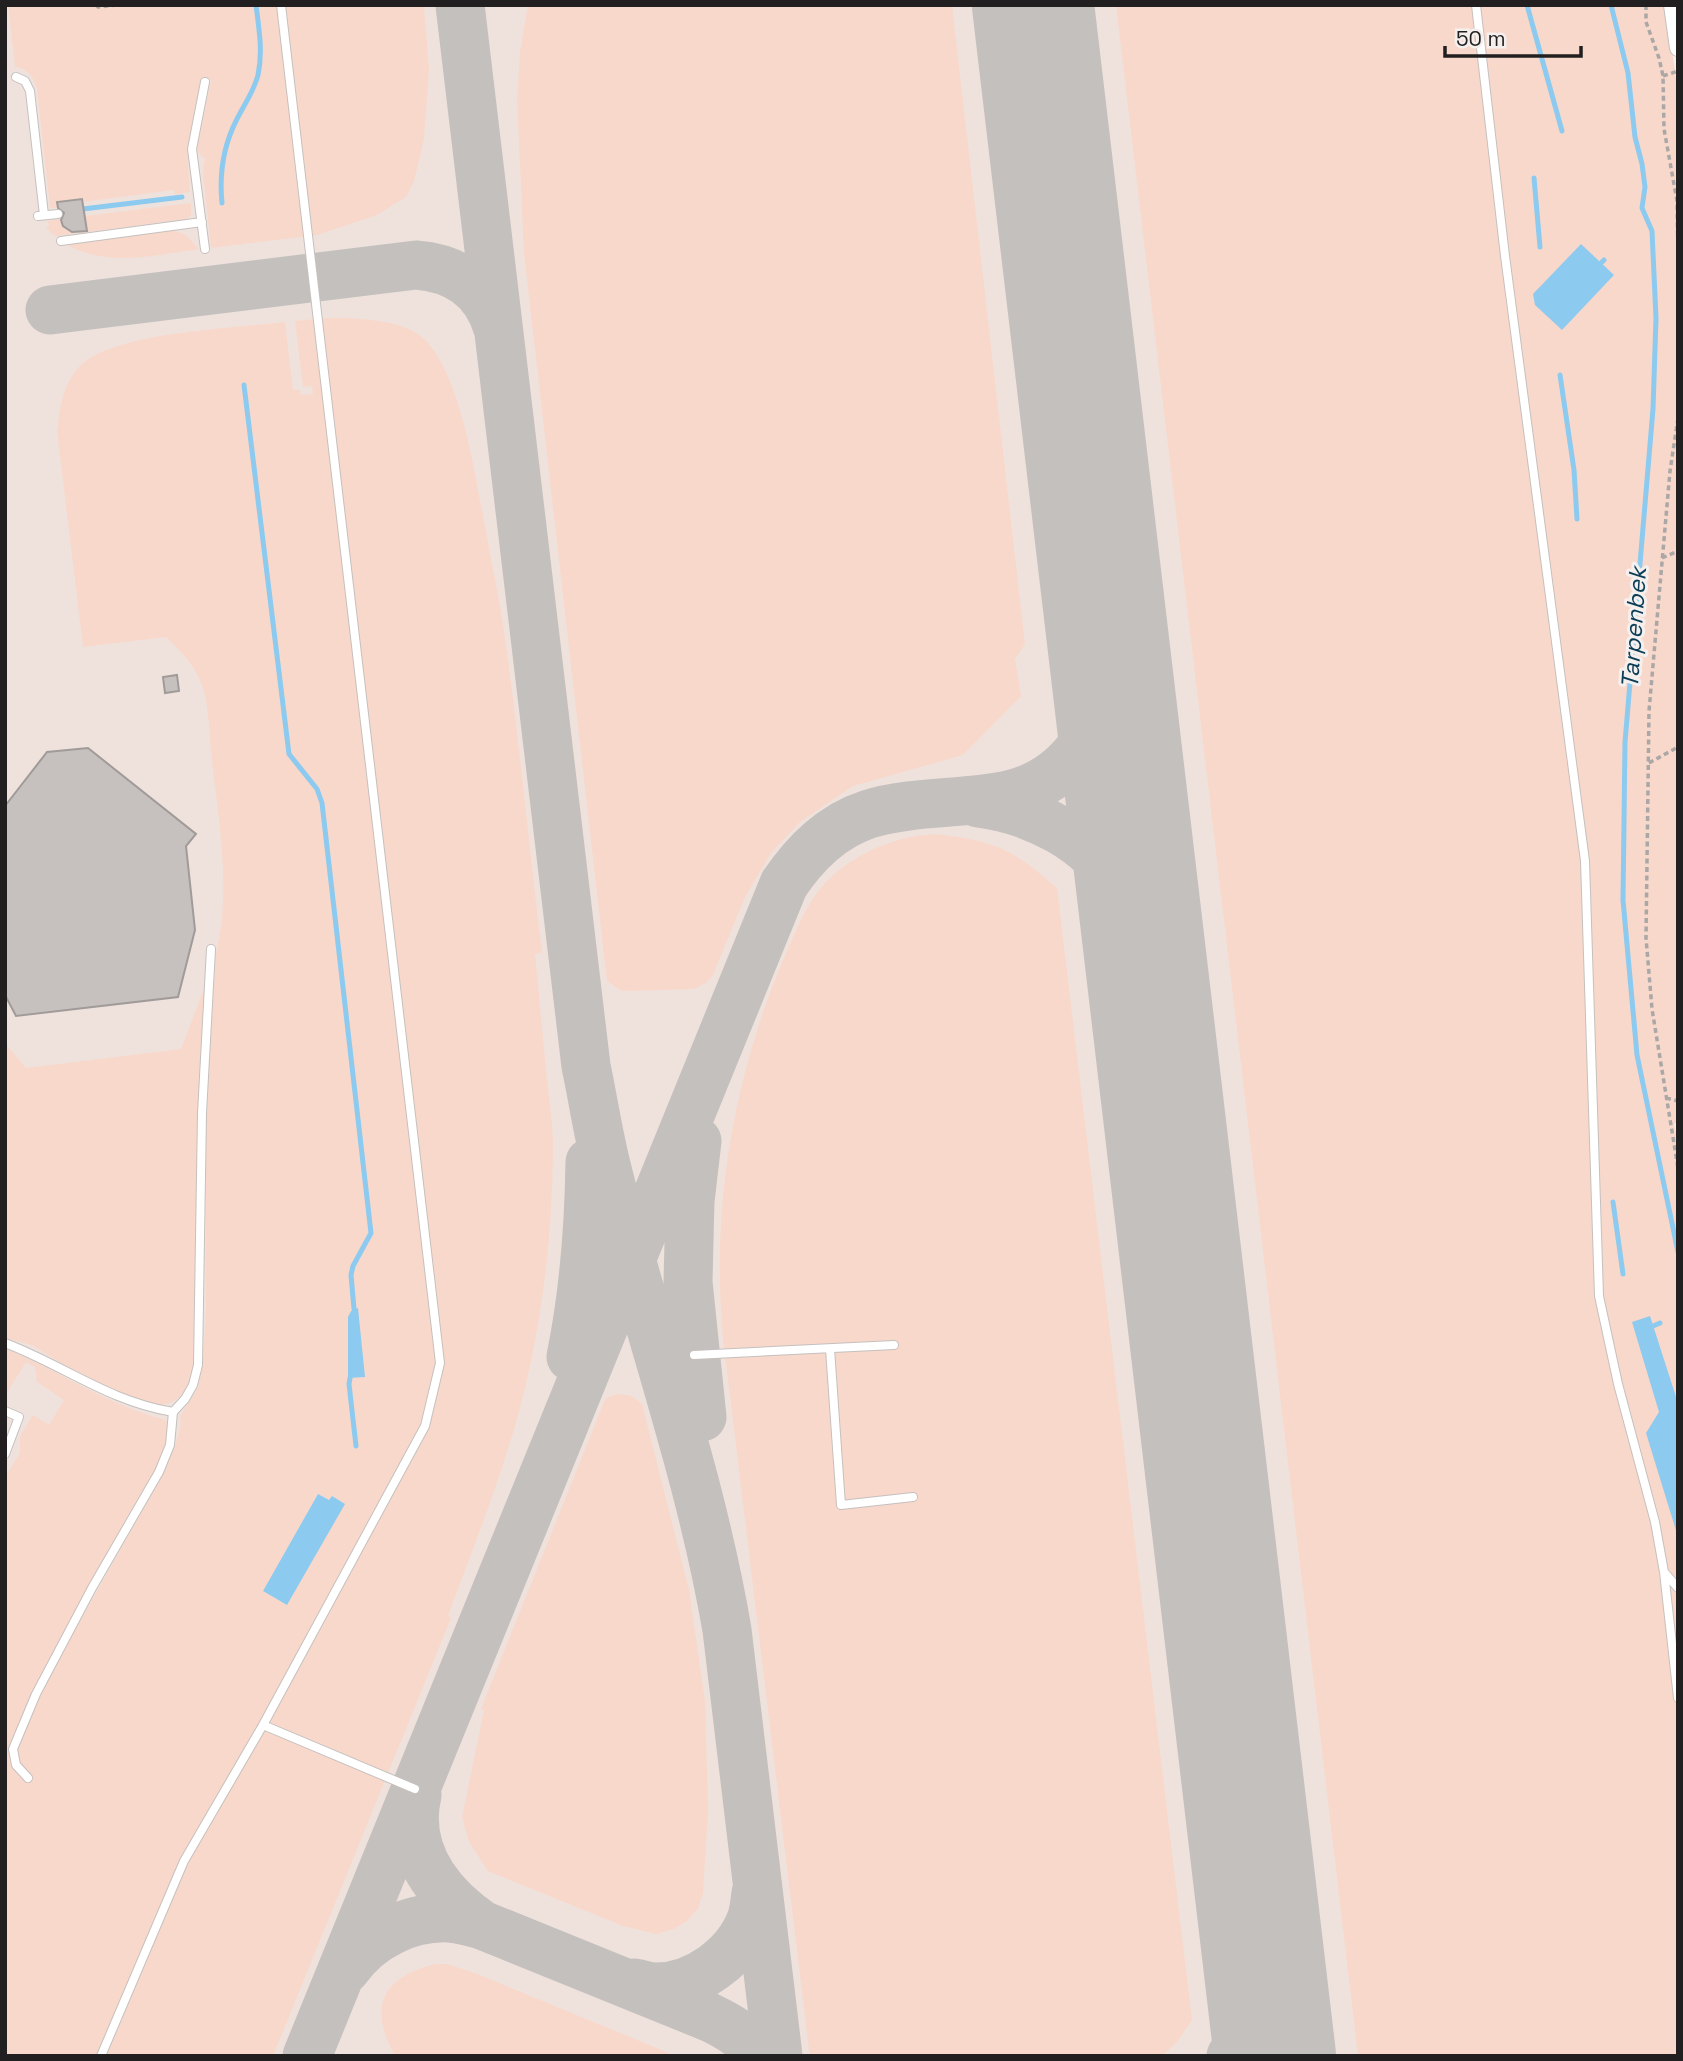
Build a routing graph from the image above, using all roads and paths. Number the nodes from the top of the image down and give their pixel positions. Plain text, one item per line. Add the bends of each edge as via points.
1 (96, 5) edge
2 (117, 5) edge
3 (281, 5) edge
4 (1476, 5) edge
5 (1646, 5) edge
6 (1672, 5) edge
7 (1678, 48) edge
8 (1678, 71) edge
9 (1662, 75) junction
10 (16, 77) dead end
11 (205, 82) dead end
12 (58, 214) dead end
13 (202, 222) junction
14 (61, 241) dead end
15 (205, 249) dead end
16 (1678, 257) edge
17 (1678, 418) edge
18 (1678, 551) edge
19 (1662, 558) junction
20 (1678, 747) edge
21 (1649, 764) junction
22 (211, 949) dead end
23 (1666, 1098) junction
24 (1678, 1101) edge
25 (1678, 1168) edge
26 (5, 1343) edge
27 (894, 1345) dead end
28 (830, 1349) junction
29 (694, 1355) dead end
30 (5, 1411) edge
31 (173, 1412) junction
32 (5, 1454) edge
33 (913, 1497) dead end
34 (1664, 1572) junction
35 (1678, 1588) edge
36 (1678, 1698) edge
37 (263, 1725) junction
38 (28, 1778) dead end
39 (415, 1789) dead end
40 (101, 2056) edge

1 - 2 path
3 - 37 lane via 440,1363 425,1426
4 - 34 lane via 1585,861 1599,1296
5 - 9 path via 1646,22
6 - 7 street
8 - 9 path
9 - 16 path via 1664,130 1677,201
10 - 12 lane via 25,81 30,91 41,216
11 - 13 lane via 192,149
13 - 14 lane
13 - 15 lane
17 - 19 path
18 - 19 path
19 - 21 path
20 - 21 path
21 - 23 path via 1646,938
22 - 31 lane via 202,1113 198,1365 193,1385
23 - 24 path
23 - 25 path
26 - 31 lane via 121,1399
27 - 28 lane
28 - 29 lane
28 - 33 lane via 841,1505
30 - 32 lane via 19,1417
31 - 38 lane via 170,1445 159,1472 36,1694 13,1749 16,1765
34 - 35 lane
34 - 36 lane
37 - 39 lane
37 - 40 lane via 184,1861

